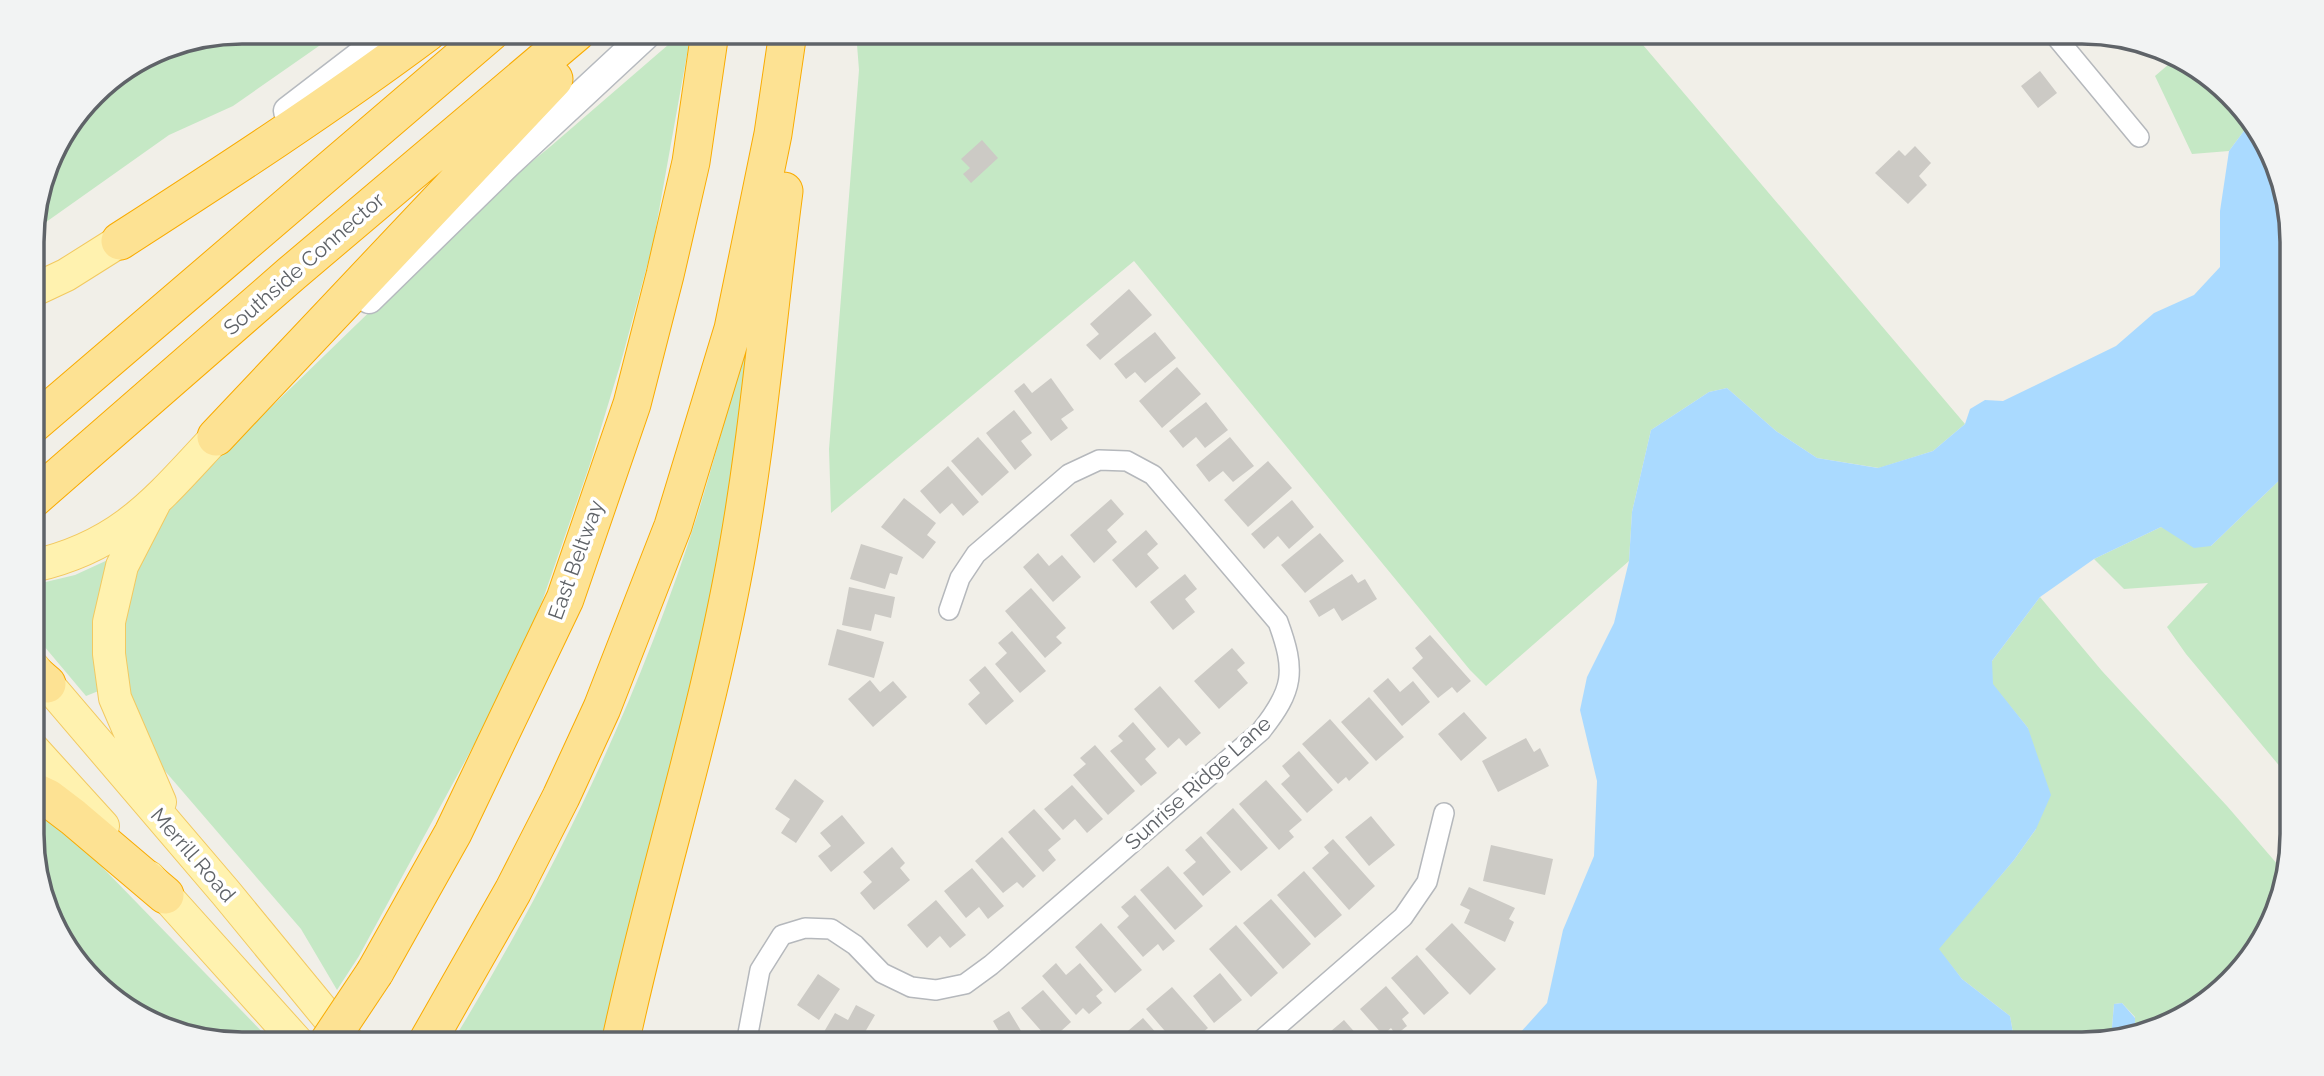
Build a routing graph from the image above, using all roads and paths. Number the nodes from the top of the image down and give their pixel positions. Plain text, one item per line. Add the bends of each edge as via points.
1 (375, 44) edge
2 (412, 44) edge
3 (477, 44) edge
4 (563, 44) edge
5 (587, 44) edge
6 (636, 44) edge
7 (708, 44) edge
8 (789, 44) edge
9 (791, 44) edge
10 (2062, 44) edge
11 (2139, 137) dead end
12 (120, 241) junction
13 (66, 275) junction
14 (44, 285) edge
15 (44, 294) edge
16 (44, 415) edge
17 (216, 436) junction
18 (44, 489) edge
19 (154, 503) junction
20 (44, 562) edge
21 (949, 610) dead end
22 (44, 681) edge
23 (44, 761) edge
24 (44, 796) edge
25 (1444, 813) dead end
26 (173, 833) junction
27 (165, 895) junction
28 (288, 1032) edge
29 (335, 1032) edge
30 (341, 1032) edge
31 (433, 1032) edge
32 (623, 1032) edge
33 (748, 1032) edge
34 (1271, 1032) edge

1 - 12 street
2 - 12 highway
3 - 16 highway
4 - 18 highway, Southside Connector
5 - 17 highway
6 - 17 street via 322,345
7 - 29 highway, East Beltway, bridge via 691,162 666,275 632,404 565,599 453,833 375,972
8 - 31 highway via 733,329 673,526 607,695 566,785 513,891
9 - 32 highway via 792,127 754,446 732,580
10 - 11 street
12 - 13 main road
13 - 14 main road
13 - 15 main road
17 - 19 main road
19 - 20 main road via 116,534
19 - 26 main road via 122,566 110,622 109,654 115,698
21 - 33 street, Sunrise Ridge Lane via 960,578 976,554 1069,474 1098,460 1127,461 1153,475 1278,622 1289,652 1290,676 1282,706 1261,731 965,984 936,990 911,987 882,973 855,945 831,929 805,928 782,935 760,970
22 - 26 main road, Merrill Road
23 - 27 main road
24 - 27 highway
25 - 34 street via 1427,882 1403,917
26 - 30 main road, Merrill Road
27 - 28 main road

